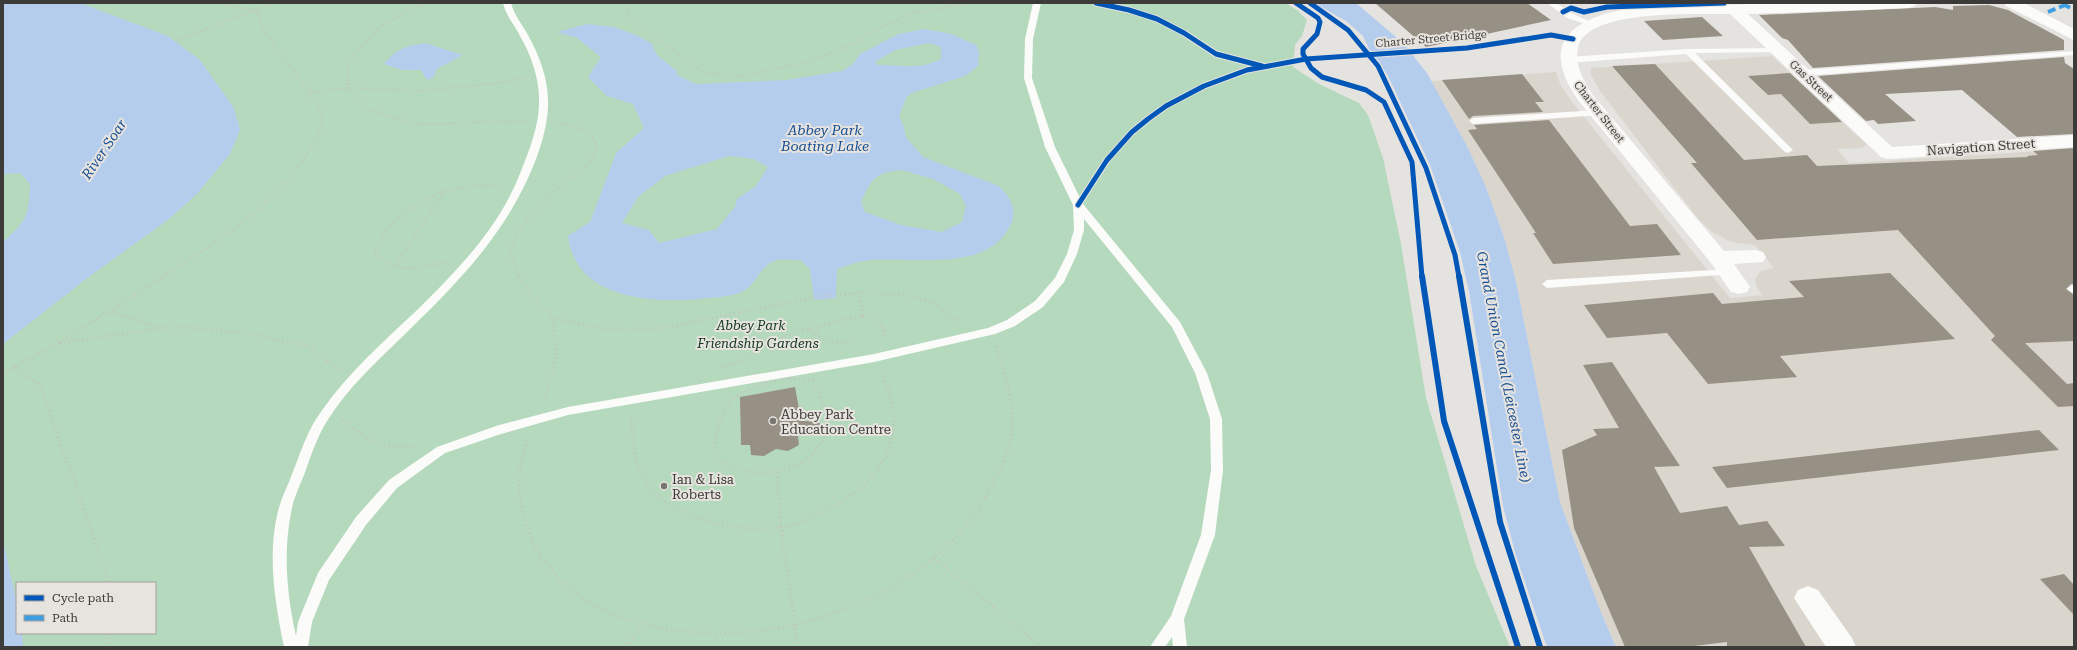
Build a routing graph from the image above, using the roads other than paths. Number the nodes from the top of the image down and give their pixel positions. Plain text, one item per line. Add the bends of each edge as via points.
1 (507, 3) edge
2 (1037, 3) edge
3 (1552, 3) edge
4 (1909, 3) edge
5 (2012, 3) edge
6 (1734, 9) junction
7 (1589, 23) junction
8 (2074, 35) edge
9 (1779, 50) junction
10 (1688, 51) junction
11 (2074, 53) edge
12 (1568, 60) junction
13 (1803, 73) junction
14 (1598, 113) junction
15 (1473, 121) dead end
16 (2074, 141) edge
17 (1788, 150) dead end
18 (1888, 153) joint
19 (1078, 205) junction
20 (1756, 257) dead end
21 (1723, 265) junction
22 (1547, 284) dead end
23 (1739, 287) dead end
24 (1808, 598) dead end
25 (1176, 619) junction
26 (291, 647) edge
27 (301, 647) edge
28 (1157, 647) edge
29 (1180, 647) edge
30 (1842, 647) edge

1 - 26 lane via 510,15 523,33 540,72 544,104 527,171 510,207 493,233 454,281 352,381 330,406 313,432 285,513 280,548 286,624
2 - 19 lane via 1029,39 1028,78 1050,147
3 - 7 lane via 1570,16
4 - 6 street, Charter Street
5 - 8 street
6 - 7 street, Charter Street via 1631,13 1612,15
6 - 9 street, Gas Street
7 - 12 street, Charter Street via 1578,31 1573,39
9 - 10 lane
9 - 13 street, Gas Street
10 - 12 lane
10 - 17 lane
11 - 13 lane
12 - 14 street, Charter Street via 1574,82
13 - 18 street, Gas Street
14 - 15 lane
14 - 21 street, Charter Street
16 - 18 street, Navigation Street
19 - 25 lane via 1176,325 1201,373 1216,420 1217,470 1208,535
19 - 27 lane via 1079,230 1060,280 1039,304 1011,323 991,331 874,358 568,411 441,450 393,484 361,521 323,577 305,622
20 - 21 street
21 - 22 lane
21 - 23 street, Charter Street
24 - 30 street
25 - 28 lane
25 - 29 lane

